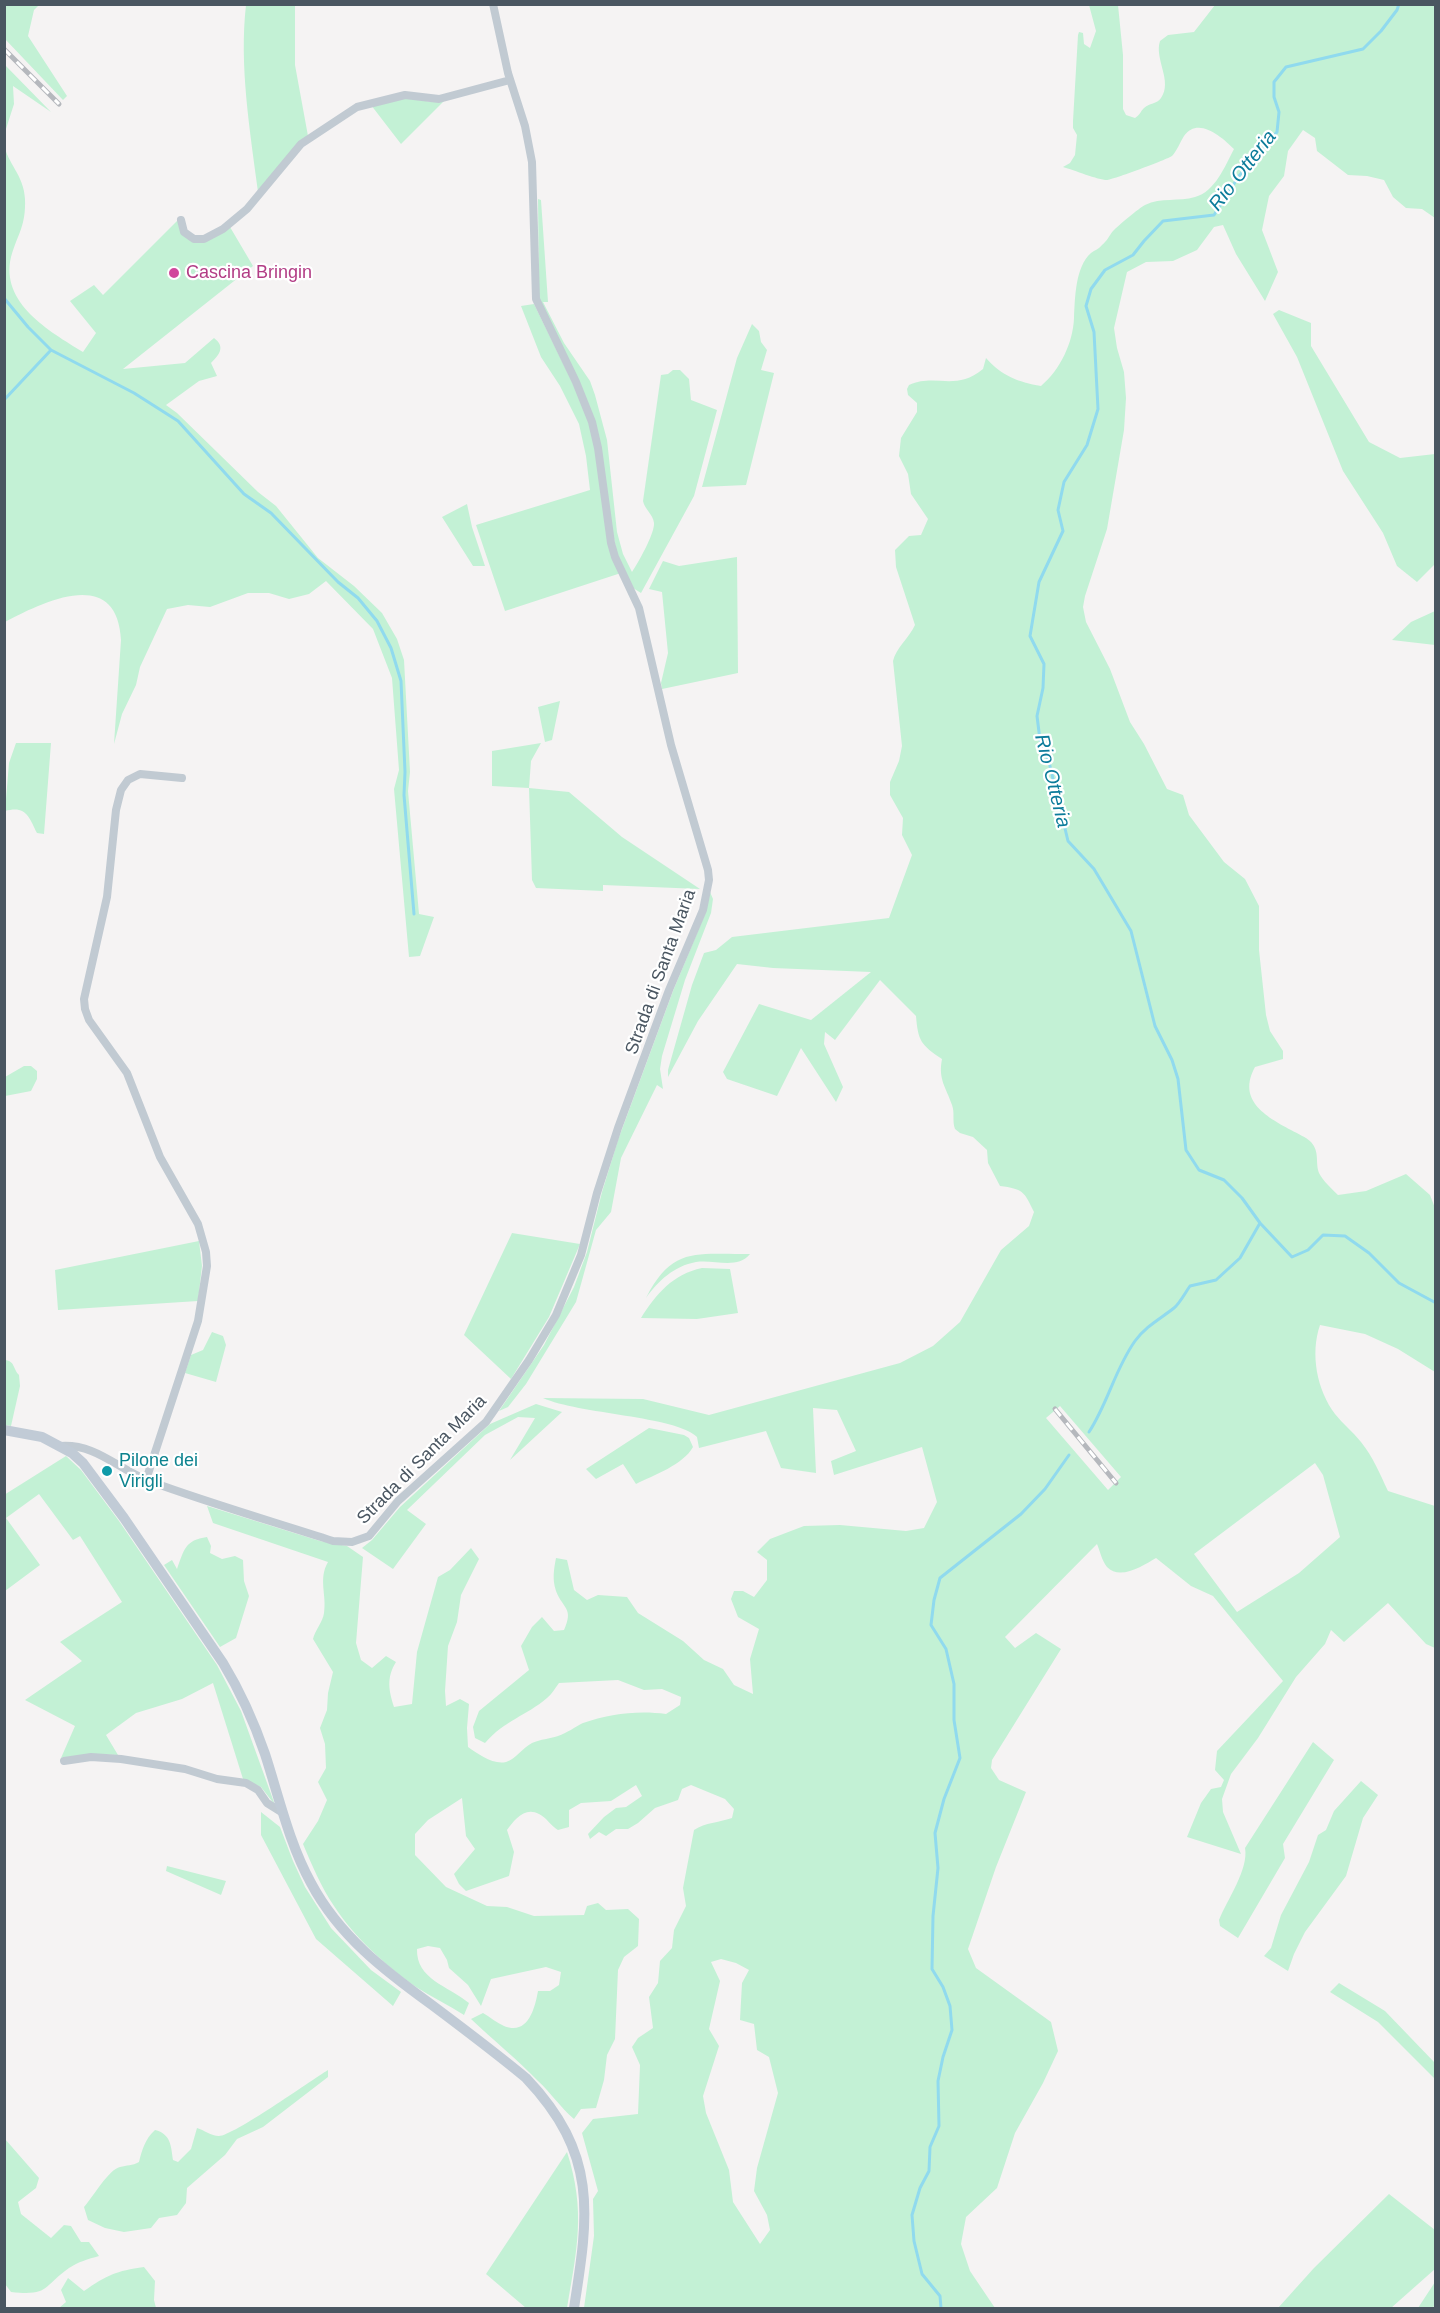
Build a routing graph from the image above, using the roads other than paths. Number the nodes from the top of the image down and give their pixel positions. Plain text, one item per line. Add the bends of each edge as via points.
1 (493, 4) edge
2 (510, 80) junction
3 (181, 220) dead end
4 (182, 778) dead end
5 (4, 1430) edge
6 (60, 1446) junction
7 (146, 1480) junction
8 (64, 1761) dead end
9 (283, 1813) junction
10 (574, 2308) edge

1 - 2 street, Strada di Santa Maria
2 - 3 street via 439,99 405,95 357,108 299,147 247,209 223,229 204,239 194,239 184,232
2 - 7 street, Strada di Santa Maria via 533,168 536,299 593,426 611,543 639,608 671,745 708,870 710,880 704,905 604,1169 577,1267 553,1321 486,1422 398,1501 372,1533 352,1542 333,1540
4 - 7 street via 140,774 128,780 121,790 107,897 84,999 89,1020 127,1073 156,1150 189,1207 205,1246 207,1266 200,1313
5 - 6 main road via 34,1435
6 - 7 street, Strada di Santa Maria via 87,1448
6 - 9 main road via 83,1463 226,1668 255,1727
8 - 9 street via 91,1757 185,1769 256,1788 267,1803
9 - 10 main road via 310,1881 351,1939 391,1976 526,2078 559,2120 580,2170 586,2204 585,2240

